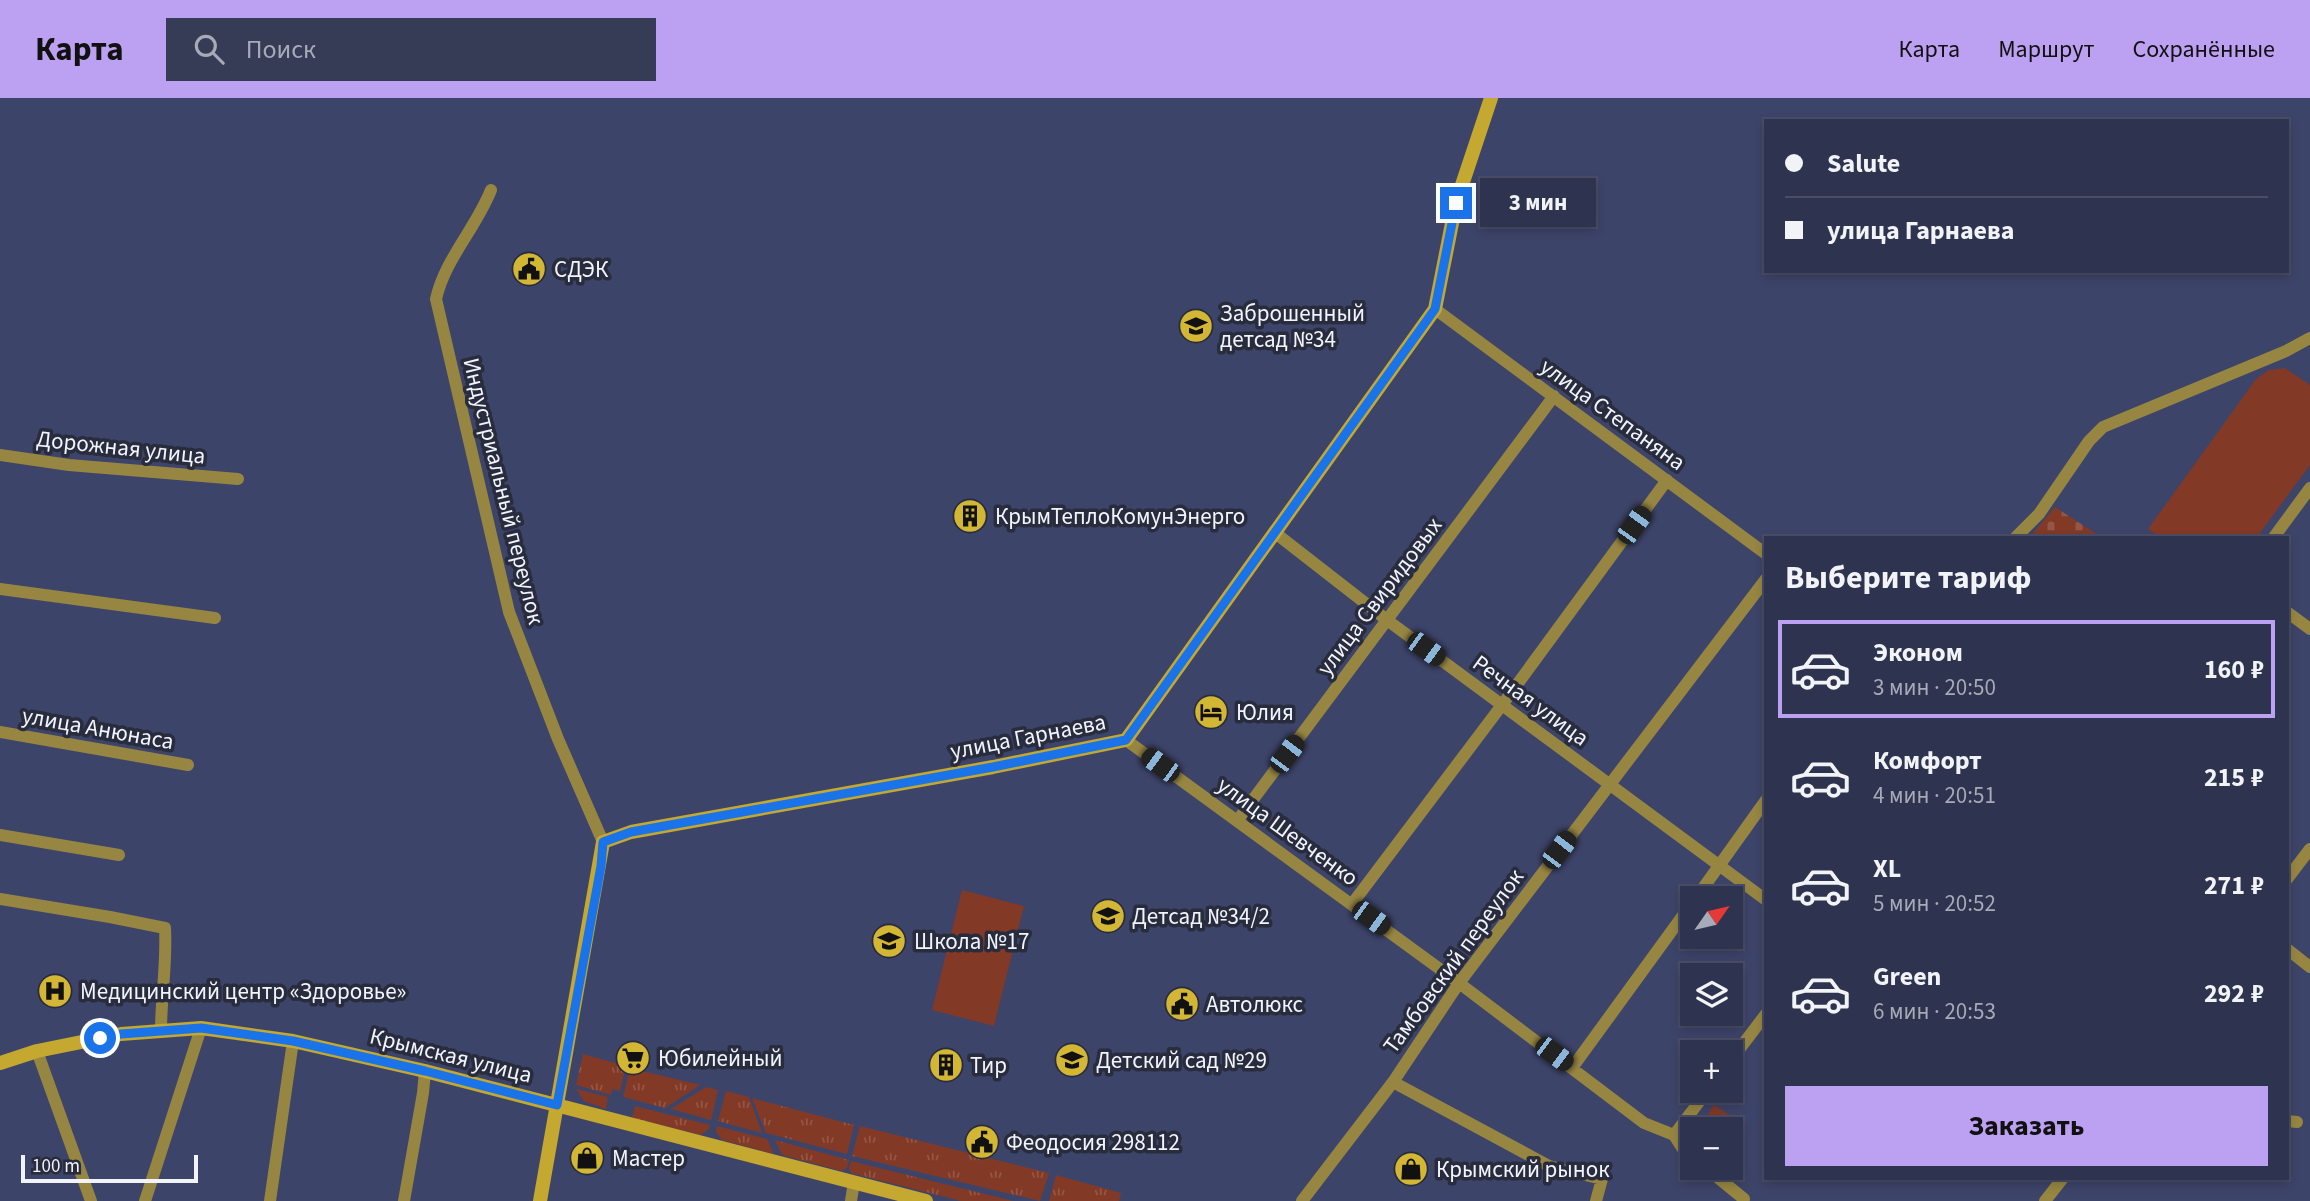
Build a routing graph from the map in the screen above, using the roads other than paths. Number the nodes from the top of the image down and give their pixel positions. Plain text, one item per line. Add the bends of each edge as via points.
1 (1491, 98) edge
2 (491, 190) dead end
3 (1435, 309) junction
4 (2310, 338) edge
5 (1554, 397) junction
6 (0, 455) edge
7 (238, 480) dead end
8 (1667, 480) junction
9 (2310, 488) edge
10 (1274, 532) junction
11 (2017, 536) edge
12 (2275, 536) edge
13 (1764, 553) edge
14 (1764, 582) edge
15 (0, 589) edge
16 (2289, 613) edge
17 (215, 618) dead end
18 (1387, 620) junction
19 (2310, 629) edge
20 (1503, 705) junction
21 (0, 732) edge
22 (1126, 740) junction
23 (188, 765) dead end
24 (1609, 784) junction
25 (1764, 803) edge
26 (1237, 821) junction
27 (0, 835) edge
28 (603, 842) junction
29 (2310, 849) edge
30 (119, 855) dead end
31 (1720, 866) junction
32 (2289, 876) edge
33 (1705, 886) edge
34 (0, 899) edge
35 (1764, 899) edge
36 (1352, 904) junction
37 (1680, 920) edge
38 (2289, 951) edge
39 (2310, 967) edge
40 (1459, 983) junction
41 (1764, 1017) edge
42 (201, 1028) junction
43 (161, 1031) junction
44 (293, 1041) junction
45 (1743, 1044) edge
46 (37, 1051) junction
47 (0, 1063) edge
48 (1573, 1068) junction
49 (425, 1071) junction
50 (1393, 1082) junction
51 (1698, 1103) edge
52 (557, 1105) junction
53 (1674, 1135) junction
54 (1680, 1144) edge
55 (1721, 1180) edge
56 (2061, 1180) edge
57 (854, 1182) junction
58 (1744, 1199) dead end
59 (91, 1201) edge
60 (145, 1201) edge
61 (270, 1201) edge
62 (404, 1201) edge
63 (540, 1201) edge
64 (851, 1201) edge
65 (926, 1201) edge
66 (1301, 1201) edge
67 (1596, 1201) edge
68 (2045, 1201) edge

1 - 3 street, улица Гарнаева via 1456,203
2 - 28 street, Индустриальный переулок via 440,279 436,299 509,612
3 - 5 street, улица Степаняна
3 - 10 street, улица Гарнаева
4 - 11 street via 2103,427 2039,514
5 - 8 street, улица Степаняна
5 - 18 street, улица Свиридовых
6 - 7 street, Дорожная улица
8 - 13 street, улица Степаняна
8 - 20 street
9 - 12 street
10 - 18 street, Речная улица
10 - 22 street, улица Гарнаева
14 - 24 street, Тамбовский переулок
15 - 17 street
16 - 19 street
18 - 20 street, Речная улица
18 - 26 street, улица Свиридовых
20 - 24 street, Речная улица
20 - 36 street
21 - 23 street, улица Анюнаса
22 - 26 street, улица Шевченко
22 - 28 street, улица Гарнаева via 631,832
24 - 31 street, Речная улица
24 - 40 street, Тамбовский переулок
25 - 31 street
26 - 36 street, улица Шевченко
27 - 30 street
28 - 52 street
29 - 32 street
31 - 33 street
31 - 35 street, Речная улица
34 - 43 street via 165,928
36 - 40 street, улица Шевченко
37 - 48 street
38 - 39 street
40 - 48 street, улица Шевченко
40 - 50 street, Тамбовский переулок
41 - 45 street
42 - 43 street, Крымская улица
42 - 44 street, Крымская улица
42 - 60 street
43 - 46 street, Крымская улица
44 - 49 street, Крымская улица
44 - 61 street
46 - 47 street, Крымская улица
46 - 59 street
48 - 53 street, улица Шевченко via 1644,1123
49 - 52 street, Крымская улица
49 - 62 street
50 - 66 street, Тамбовский переулок
50 - 67 street via 1549,1166 1602,1179
51 - 53 street
52 - 57 street, Крымская улица
52 - 63 street
53 - 54 street, улица Шевченко
55 - 58 street
56 - 68 street
57 - 64 street
57 - 65 street, Крымская улица

